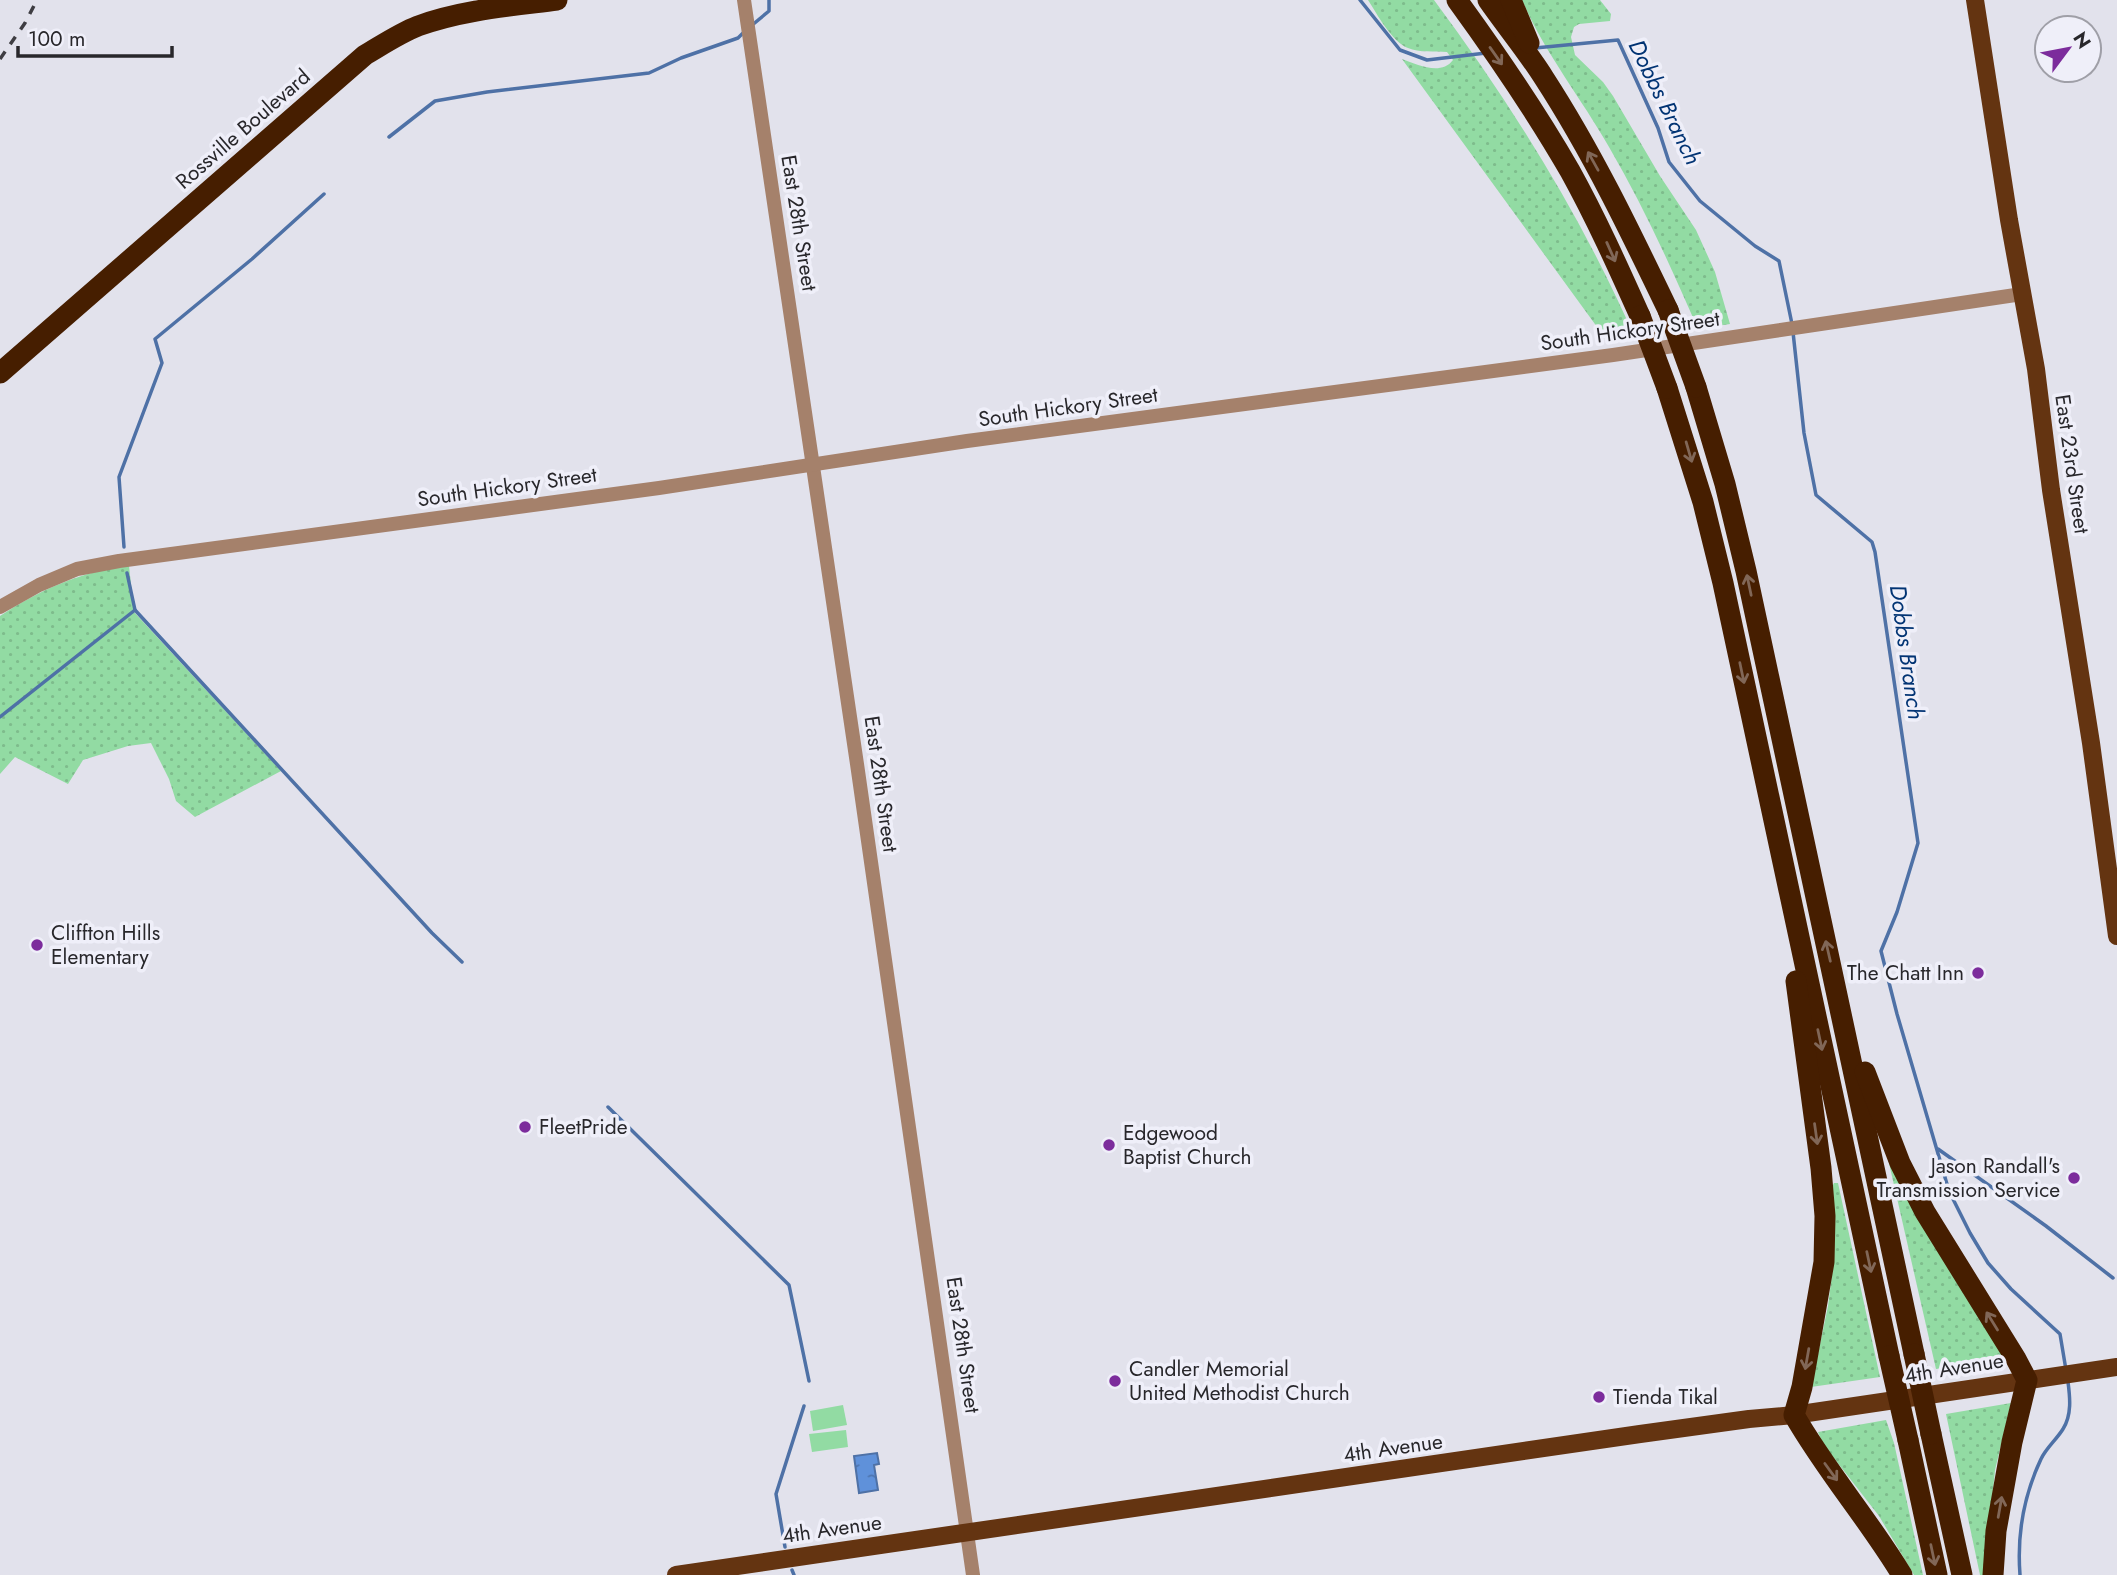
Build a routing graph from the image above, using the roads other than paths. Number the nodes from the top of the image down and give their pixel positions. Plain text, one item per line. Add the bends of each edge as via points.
1 (557, 0) edge
2 (744, 0) edge
3 (1488, 0) edge
4 (1511, 0) edge
5 (1975, 0) edge
6 (1458, 4) edge
7 (1544, 78) junction
8 (2022, 294) junction
9 (0, 373) edge
10 (813, 464) junction
11 (0, 607) edge
12 (1789, 895) junction
13 (2117, 936) edge
14 (1841, 1010) junction
15 (2117, 1367) edge
16 (2026, 1380) junction
17 (1794, 1415) junction
18 (967, 1531) junction
19 (676, 1575) edge
20 (973, 1575) edge
21 (1902, 1575) edge
22 (1937, 1575) edge
23 (1962, 1575) edge
24 (1993, 1575) edge

1 - 9 highway, Rossville Boulevard via 442,18 415,27 365,55
2 - 10 street, East 28th Street
3 - 7 highway
4 - 7 highway
5 - 8 main road, East 23rd Street
6 -> 12 highway, bridge via 1569,170 1604,235 1667,388 1716,556
14 -> 7 highway, bridge via 1725,484 1696,387 1668,310 1596,166
8 - 10 street, South Hickory Street
8 - 13 main road, East 23rd Street
10 - 11 street, South Hickory Street via 119,561 77,569
10 - 18 street, East 28th Street
12 -> 17 highway via 1797,998 1825,1216 1824,1262
12 -> 22 highway, bridge
16 -> 14 highway via 1900,1163
14 - 23 highway, bridge
15 - 16 main road, 4th Avenue
16 - 17 main road, 4th Avenue
24 -> 16 highway via 1996,1531
17 - 18 main road, 4th Avenue
17 -> 21 highway
18 - 19 main road, 4th Avenue
18 - 20 street, East 28th Street

